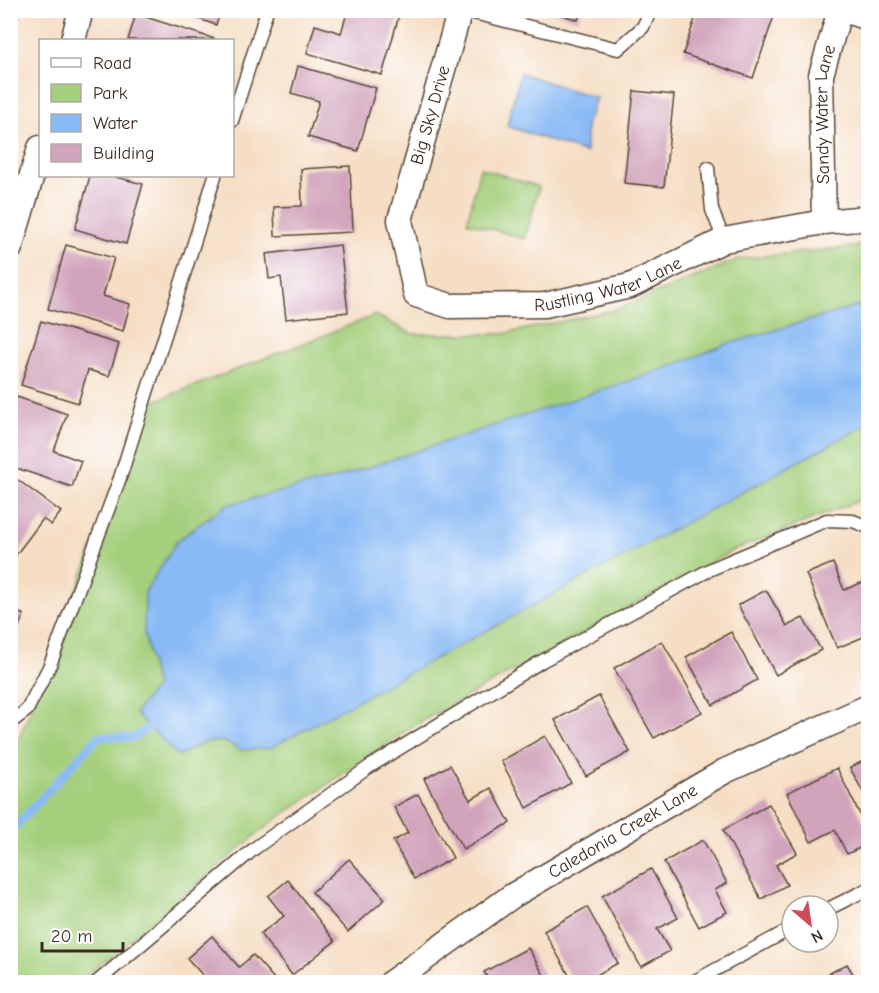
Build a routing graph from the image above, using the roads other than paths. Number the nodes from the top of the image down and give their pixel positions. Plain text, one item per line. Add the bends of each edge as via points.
1 (81, 10) edge
2 (267, 10) edge
3 (461, 10) edge
4 (651, 10) edge
5 (840, 13) edge
6 (868, 24) edge
7 (73, 39) edge
8 (234, 115) edge
9 (39, 151) edge
10 (708, 168) dead end
11 (215, 177) edge
12 (868, 218) edge
13 (400, 220) joint
14 (824, 222) junction
15 (724, 240) junction
16 (10, 248) edge
17 (868, 527) edge
18 (868, 707) edge
19 (10, 723) edge
20 (868, 889) edge
21 (840, 903) edge
22 (780, 935) edge
23 (97, 982) edge
24 (392, 982) edge
25 (693, 982) edge

1 - 7 street
2 - 8 lane
3 - 4 lane via 618,49 643,27
3 - 13 street, Big Sky Drive
5 - 6 lane
5 - 14 street, Sandy Water Lane via 821,75
9 - 16 street
10 - 15 lane via 712,210
11 - 19 lane via 116,489 50,665 27,710
12 - 14 street, Rustling Water Lane
13 - 15 street, Rustling Water Lane via 416,295 450,306 545,305 630,286
14 - 15 street, Rustling Water Lane
17 - 23 lane via 853,521 826,520 711,569 542,661 369,767 255,848
18 - 24 street, Caledonia Creek Lane via 725,771 512,896
20 - 21 lane
22 - 25 lane

